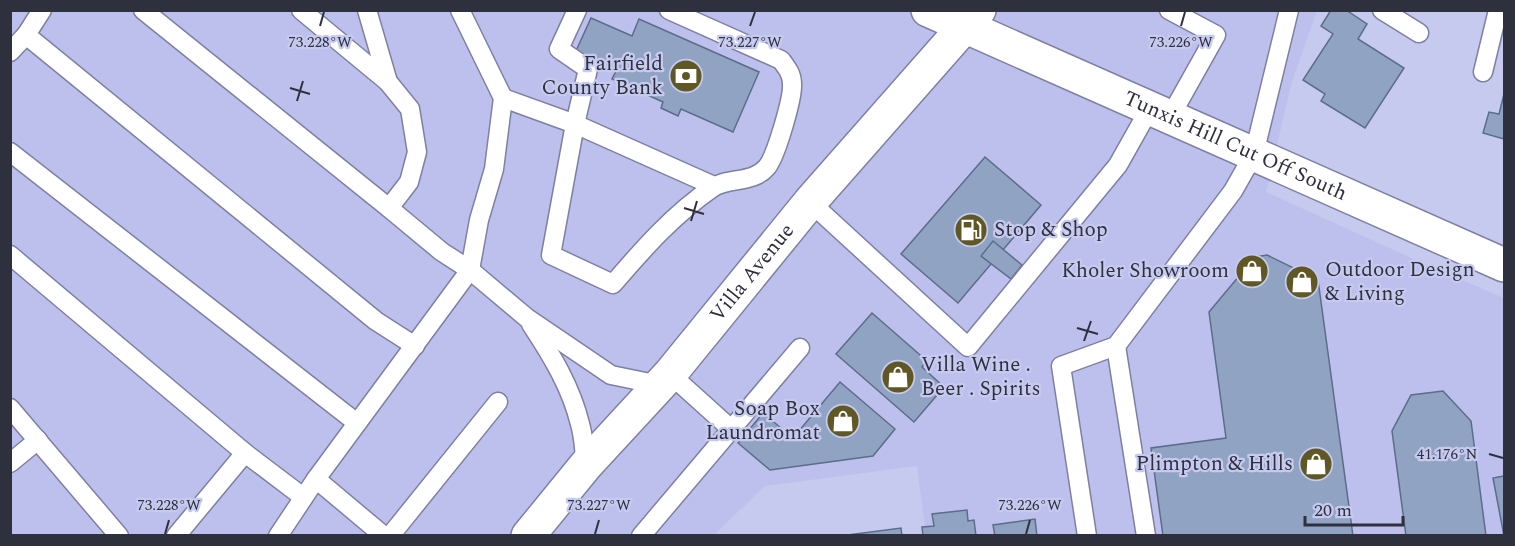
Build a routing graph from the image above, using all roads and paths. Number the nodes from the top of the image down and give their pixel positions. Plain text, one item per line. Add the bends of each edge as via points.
1 (42, 10) edge
2 (143, 10) edge
3 (301, 10) edge
4 (367, 10) edge
5 (460, 10) edge
6 (577, 10) edge
7 (669, 10) edge
8 (928, 10) edge
9 (1169, 10) edge
10 (1289, 10) edge
11 (1382, 10) edge
12 (1498, 10) edge
13 (972, 19) edge
14 (1419, 33) dead end
15 (26, 35) junction
16 (10, 52) edge
17 (1483, 72) dead end
18 (388, 82) junction
19 (503, 98) junction
20 (1160, 112) junction
21 (575, 124) junction
22 (10, 152) edge
23 (1254, 154) junction
24 (714, 186) junction
25 (810, 202) junction
26 (388, 208) junction
27 (10, 255) edge
28 (1504, 265) edge
29 (470, 270) junction
30 (527, 318) junction
31 (415, 346) junction
32 (1116, 346) junction
33 (800, 348) dead end
34 (665, 379) junction
35 (498, 402) dead end
36 (10, 408) edge
37 (357, 423) junction
38 (731, 429) junction
39 (38, 440) junction
40 (245, 453) junction
41 (10, 463) edge
42 (586, 465) junction
43 (316, 479) junction
44 (303, 497) junction
45 (119, 536) edge
46 (176, 536) edge
47 (278, 536) edge
48 (384, 536) edge
49 (390, 536) edge
50 (528, 536) edge
51 (641, 536) edge
52 (1087, 536) edge
53 (1146, 536) edge

1 - 15 lane
2 - 26 lane
3 - 18 lane
4 - 18 lane
5 - 19 lane
6 - 21 lane via 559,50 588,69
7 - 24 lane via 781,60 790,72 793,86 775,154 765,169 747,179
8 - 13 main road, Tunxis Hill Cut Off South
9 - 20 lane via 1216,35
10 - 23 lane
11 - 14 lane
12 - 17 lane
13 - 20 main road, Tunxis Hill Cut Off South
13 - 25 main road, Villa Avenue
15 - 16 lane
15 - 31 lane via 376,321
18 - 26 lane via 410,109 417,152 409,182
19 - 21 lane
19 - 29 lane via 494,169
20 - 23 main road, Tunxis Hill Cut Off South
20 - 25 lane via 968,347
21 - 24 lane
21 - 24 lane via 551,255 613,284 660,230
22 - 37 lane
23 - 28 main road, Tunxis Hill Cut Off South
23 - 32 lane via 1233,191
25 - 34 main road, Villa Avenue
26 - 29 lane via 441,252
27 - 40 lane
29 - 30 lane
29 - 31 lane
30 - 34 lane via 611,375
30 - 42 lane via 558,365 570,393 581,425
31 - 37 lane
32 - 52 lane via 1061,366
32 - 53 lane
33 - 38 lane
34 - 38 lane
34 - 42 main road, Villa Avenue
35 - 49 lane
36 - 39 lane
37 - 43 lane
38 - 51 lane
39 - 41 lane
39 - 45 lane
40 - 44 lane
40 - 46 lane
42 - 50 main road, Villa Avenue
43 - 44 lane
43 - 48 lane
44 - 47 lane

